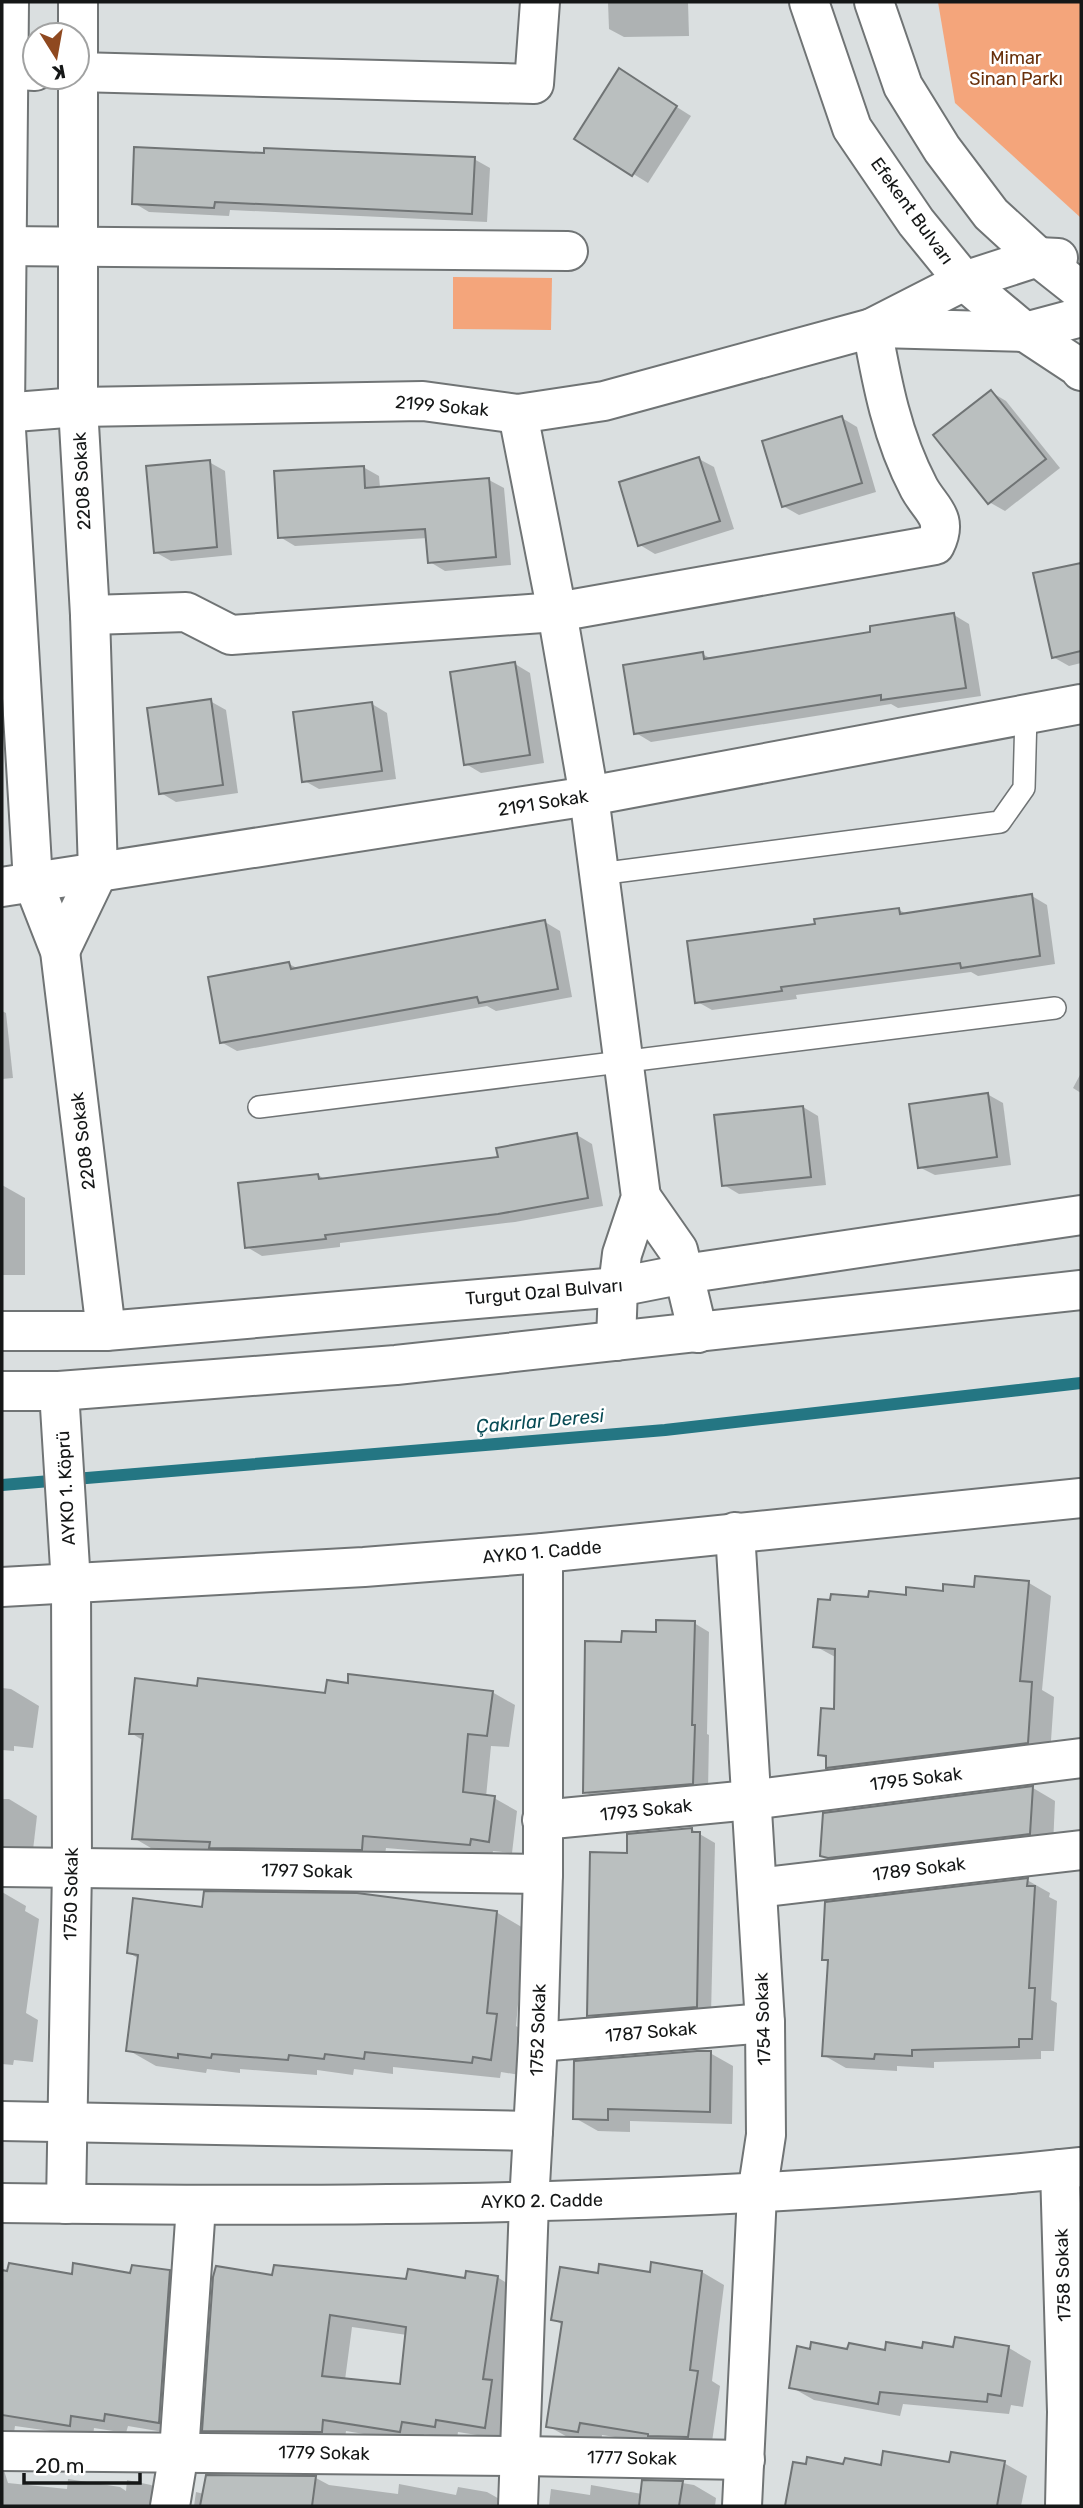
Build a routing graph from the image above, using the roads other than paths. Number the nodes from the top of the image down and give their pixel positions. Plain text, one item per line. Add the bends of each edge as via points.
1 (9, 2) edge
2 (78, 2) edge
3 (540, 2) edge
4 (808, 2) edge
5 (874, 2) edge
6 (78, 21) edge
7 (15, 70) edge
8 (91, 72) edge
9 (78, 91) edge
10 (3, 246) edge
11 (78, 247) junction
12 (568, 251) dead end
13 (1038, 257) junction
14 (1081, 260) edge
15 (964, 281) junction
16 (1081, 291) edge
17 (1081, 317) edge
18 (872, 328) junction
19 (1025, 332) junction
20 (1081, 371) edge
21 (78, 407) junction
22 (3, 413) edge
23 (519, 414) junction
24 (557, 612) junction
25 (90, 615) junction
26 (1081, 704) edge
27 (1026, 714) junction
28 (589, 796) junction
29 (98, 872) junction
30 (599, 874) junction
31 (17, 884) edge
32 (60, 951) junction
33 (1055, 1008) dead end
34 (622, 1061) junction
35 (259, 1107) dead end
36 (641, 1197) junction
37 (1081, 1215) edge
38 (684, 1274) junction
39 (618, 1287) junction
40 (1081, 1290) edge
41 (2, 1331) edge
42 (106, 1331) junction
43 (698, 1333) junction
44 (616, 1341) junction
45 (2, 1391) edge
46 (59, 1391) junction
47 (1081, 1498) edge
48 (735, 1532) junction
49 (544, 1553) junction
50 (71, 1584) junction
51 (2, 1587) edge
52 (1081, 1758) edge
53 (750, 1800) junction
54 (542, 1820) junction
55 (1081, 1850) edge
56 (2, 1867) edge
57 (72, 1868) junction
58 (543, 1874) junction
59 (757, 1888) junction
60 (765, 2023) junction
61 (538, 2042) junction
62 (2, 2121) edge
63 (68, 2121) junction
64 (533, 2131) junction
65 (1071, 2168) edge
66 (757, 2194) junction
67 (2, 2203) edge
68 (529, 2203) junction
69 (66, 2204) junction
70 (196, 2206) junction
71 (1074, 2413) edge
72 (2, 2451) edge
73 (179, 2452) junction
74 (520, 2456) junction
75 (745, 2460) junction
76 (170, 2506) edge
77 (518, 2506) edge
78 (742, 2506) edge
79 (1065, 2506) edge

1 - 7 street, 2208 Sokak
2 - 6 street, 2208 Sokak
3 - 8 street via 534,84
4 - 15 street, Efekent Bulvarı via 852,128 916,222
5 - 13 street via 903,86 942,149 991,214
7 - 10 street, 2208 Sokak
9 - 11 street, 2208 Sokak
10 - 11 street
10 - 22 street, 2208 Sokak
11 - 12 street
11 - 21 street, 2208 Sokak
13 - 14 street
13 - 15 street
13 - 16 street
15 - 18 street
15 - 19 street, Efekent Bulvarı
17 - 19 street
18 - 19 street
18 - 23 street, 2199 Sokak via 604,401
18 - 24 street via 900,448 920,490 938,513 941,533 935,545
19 - 20 street, Efekent Bulvarı
21 - 22 street, 2199 Sokak
21 - 23 street, 2199 Sokak via 423,401
21 - 25 street, 2208 Sokak
22 - 31 street, 2208 Sokak
23 - 24 street
24 - 25 street via 231,635 186,612
24 - 28 street
25 - 29 street, 2208 Sokak
26 - 27 street, 2191 Sokak
27 - 28 street, 2191 Sokak
27 - 30 lane via 1024,788 1000,822
28 - 29 street, 2191 Sokak
28 - 30 street
29 - 31 street, 2191 Sokak
29 - 32 street, 2208 Sokak
30 - 34 street
31 - 32 street, 2208 Sokak
32 - 42 street, 2208 Sokak
33 - 34 lane
34 - 35 lane
34 - 36 street
36 - 38 street via 678,1250
36 - 39 street via 622,1254
37 - 38 street, Turgut Ozal Bulvarı
38 - 39 street, Turgut Ozal Bulvarı
38 - 43 street
39 - 42 street, Turgut Ozal Bulvarı
39 - 44 street
40 - 43 street
41 - 42 street, Turgut Ozal Bulvarı
43 - 44 street
44 - 46 street via 396,1365
45 - 46 street
46 - 50 street, AYKO 1. Köprü
47 - 48 street, AYKO 1. Cadde
48 - 49 street, AYKO 1. Cadde
48 - 53 street, 1754 Sokak
49 - 50 street, AYKO 1. Cadde
49 - 54 street, 1752 Sokak
50 - 51 street, AYKO 1. Cadde
50 - 57 street, 1750 Sokak
52 - 53 street, 1795 Sokak
53 - 54 street, 1793 Sokak
53 - 59 street, 1754 Sokak
54 - 58 street, 1752 Sokak
55 - 59 street, 1789 Sokak
56 - 57 street, 1797 Sokak
57 - 58 street, 1797 Sokak
57 - 63 street, 1750 Sokak
58 - 61 street, 1752 Sokak
59 - 60 street, 1754 Sokak
60 - 61 street, 1787 Sokak
60 - 66 street, 1754 Sokak via 766,2136
61 - 64 street, 1752 Sokak
62 - 63 street
63 - 64 street
63 - 69 street, 1750 Sokak
64 - 68 street, 1752 Sokak
65 - 66 street, AYKO 2. Cadde
65 - 71 street, 1758 Sokak
66 - 68 street, AYKO 2. Cadde
66 - 75 street, 1754 Sokak
67 - 69 street, AYKO 2. Cadde
68 - 70 street, AYKO 2. Cadde
68 - 74 street, 1752 Sokak
69 - 70 street, AYKO 2. Cadde
70 - 73 street
71 - 79 street, 1758 Sokak
72 - 73 street, 1779 Sokak
73 - 74 street, 1779 Sokak
73 - 76 street
74 - 75 street, 1777 Sokak
74 - 77 street, 1752 Sokak
75 - 78 street, 1754 Sokak

